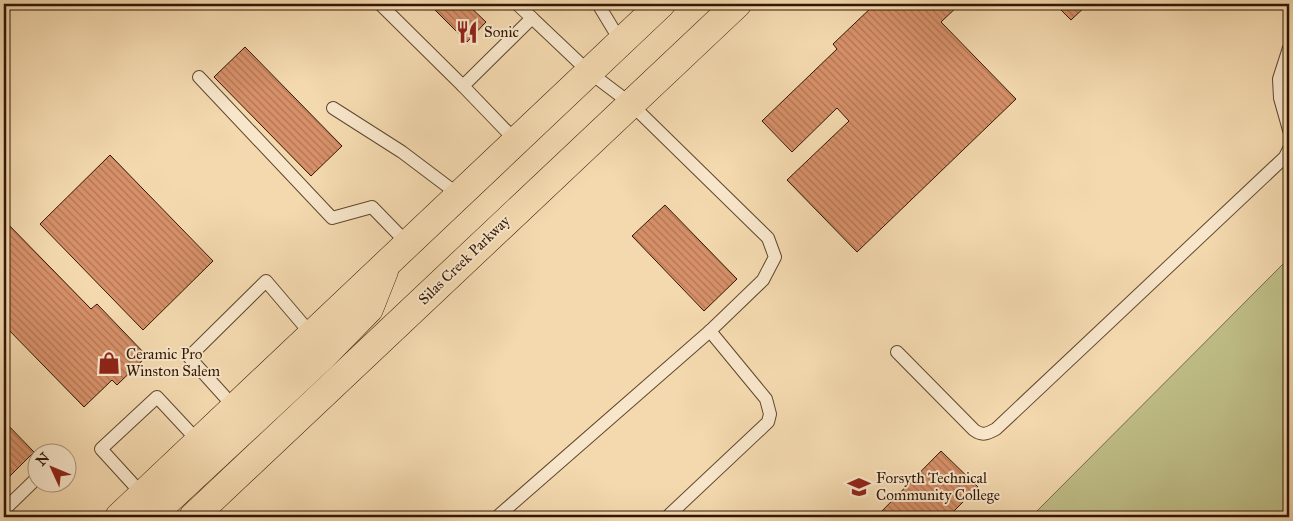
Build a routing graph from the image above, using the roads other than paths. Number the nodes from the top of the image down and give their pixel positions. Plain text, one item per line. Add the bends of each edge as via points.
1 (380, 4) edge
2 (517, 4) edge
3 (598, 4) edge
4 (661, 4) edge
5 (737, 4) edge
6 (532, 18) junction
7 (621, 42) junction
8 (1289, 48) edge
9 (589, 72) junction
10 (199, 77) dead end
11 (463, 86) junction
12 (630, 103) junction
13 (333, 108) dead end
14 (1289, 130) edge
15 (516, 141) junction
16 (1289, 149) edge
17 (459, 195) junction
18 (408, 244) junction
19 (386, 265) junction
20 (710, 331) junction
21 (312, 335) junction
22 (897, 352) dead end
23 (235, 408) junction
24 (199, 442) junction
25 (28, 486) edge
26 (146, 506) edge
27 (4, 510) edge
28 (119, 517) edge
29 (193, 517) edge
30 (497, 517) edge
31 (668, 517) edge

1 - 11 lane
2 - 6 lane
3 - 7 lane
4 - 7 main road
5 - 12 main road, Silas Creek Parkway
6 - 9 lane
6 - 11 lane
7 - 9 main road
8 - 14 lane via 1279,79 1280,98
9 - 12 lane
9 - 15 main road
10 - 18 lane via 332,218 372,207
11 - 15 lane
12 - 20 lane via 768,238 775,257 763,280
12 - 29 main road, Silas Creek Parkway
13 - 17 lane via 402,152
15 - 17 main road
16 - 22 lane via 996,429 979,434
17 - 18 main road
18 - 19 main road
19 - 21 main road
19 - 26 main road via 370,309 322,357
20 - 30 lane
20 - 31 lane via 766,399 770,414 768,422
21 - 23 main road
21 - 23 lane via 266,281 189,357
23 - 24 main road
24 - 26 main road
24 - 26 lane via 157,397 101,449
25 - 27 lane
26 - 28 main road

